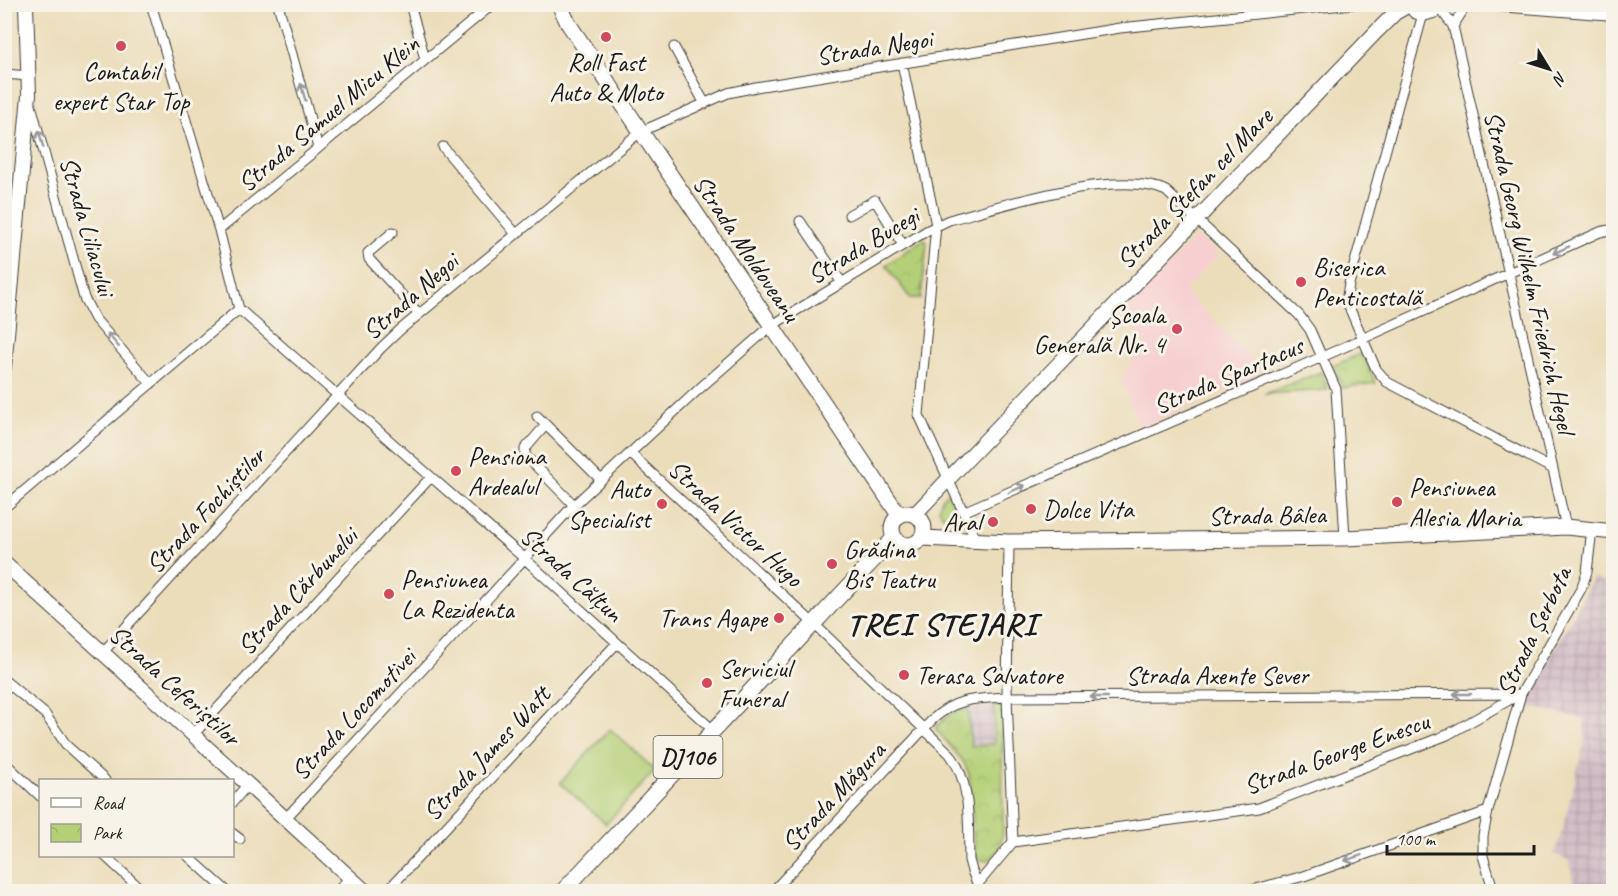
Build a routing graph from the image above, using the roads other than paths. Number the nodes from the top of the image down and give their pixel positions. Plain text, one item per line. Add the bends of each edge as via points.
1 (26, 4) edge
2 (151, 4) edge
3 (278, 4) edge
4 (410, 4) edge
5 (493, 4) edge
6 (559, 4) edge
7 (1353, 4) edge
8 (1411, 4) edge
9 (1467, 4) edge
10 (1500, 4) edge
11 (1432, 9) edge
12 (1614, 13) edge
13 (1453, 26) junction
14 (674, 47) dead end
15 (425, 59) junction
16 (902, 63) junction
17 (4, 74) edge
18 (29, 76) junction
19 (28, 95) junction
20 (705, 104) junction
21 (640, 132) junction
22 (443, 147) dead end
23 (318, 148) junction
24 (849, 215) dead end
25 (1197, 219) junction
26 (800, 221) dead end
27 (936, 225) junction
28 (1614, 229) edge
29 (219, 230) junction
30 (393, 232) dead end
31 (516, 234) junction
32 (903, 245) junction
33 (1509, 274) junction
34 (842, 283) junction
35 (239, 309) junction
36 (419, 314) junction
37 (771, 326) junction
38 (1363, 338) junction
39 (1322, 357) junction
40 (4, 367) edge
41 (151, 384) junction
42 (338, 396) junction
43 (537, 416) dead end
44 (544, 428) dead end
45 (630, 453) junction
46 (1553, 469) junction
47 (431, 477) junction
48 (948, 478) junction
49 (601, 480) junction
50 (574, 505) junction
51 (4, 508) edge
52 (963, 512) junction
53 (915, 514) junction
54 (899, 516) junction
55 (1566, 527) junction
56 (1592, 529) junction
57 (1614, 532) edge
58 (894, 537) junction
59 (922, 538) junction
60 (1345, 538) junction
61 (977, 542) junction
62 (1009, 542) junction
63 (524, 558) junction
64 (4, 563) edge
65 (813, 623) junction
66 (617, 643) junction
67 (103, 652) junction
68 (4, 680) edge
69 (1521, 694) junction
70 (1007, 697) junction
71 (924, 729) junction
72 (713, 730) junction
73 (193, 735) junction
74 (4, 762) edge
75 (104, 779) edge
76 (248, 784) junction
77 (39, 795) edge
78 (234, 801) edge
79 (1488, 811) junction
80 (286, 818) junction
81 (1013, 842) junction
82 (107, 857) edge
83 (190, 857) edge
84 (350, 877) junction
85 (976, 889) edge
86 (144, 891) edge
87 (228, 891) edge
88 (337, 891) edge
89 (366, 891) edge
90 (386, 891) edge
91 (562, 891) edge
92 (772, 891) edge
93 (1245, 891) edge
94 (1494, 891) edge

1 - 18 street
2 - 29 street
23 -> 3 street
4 - 15 street
5 - 15 street, Strada Samuel Micu Klein
6 - 21 main road, Strada Moldoveanu
7 - 16 street, Strada Negoi via 1120,28
8 - 11 street via 1416,11
8 - 25 street, Strada Ștefan cel Mare via 1377,31
9 - 13 street
10 - 12 street
11 - 13 street via 1444,14
11 - 38 street via 1349,284 1349,307
13 - 33 street, Strada Georg Wilhelm Friedrich Hegel
14 - 20 street
15 - 23 street, Strada Samuel Micu Klein
16 - 20 street, Strada Negoi via 743,89
16 - 27 street
17 - 18 street
18 - 19 street
19 - 40 street via 12,230
41 -> 19 street, Strada Liliacului via 95,319 84,298
20 - 21 street, Strada Negoi
21 - 31 street, Strada Negoi
21 - 37 main road, Strada Moldoveanu
22 - 31 street
23 - 29 street, Strada Samuel Micu Klein
24 - 32 street via 875,200
25 - 27 street, Strada Bucegi via 1166,191 1130,184 1092,185
25 - 39 street, Strada Bucegi via 1306,322
25 - 48 street, Strada Ștefan cel Mare
26 - 34 street
27 - 32 street, Strada Bucegi
27 - 48 street via 919,415
28 -> 33 street, Strada Spartacus
29 - 35 street
30 - 36 street via 369,253 369,259
31 - 36 street, Strada Negoi
32 - 34 street, Strada Bucegi
33 - 38 street, Strada Spartacus
33 - 46 street, Strada Georg Wilhelm Friedrich Hegel
34 - 37 street, Strada Bucegi
35 - 41 street
35 - 42 street, Strada Călțun
36 - 42 street, Strada Negoi via 390,339
37 - 45 street, Strada Bucegi
37 - 54 main road, Strada Moldoveanu
38 - 39 street, Strada Spartacus
38 - 46 street via 1376,369 1387,382
52 -> 39 street, Strada Spartacus
39 - 60 street, Strada Bucegi via 1336,389
41 - 51 street
42 - 47 street, Strada Călțun
42 - 67 street, Strada Fochiștilor
43 - 49 street
44 - 50 street via 525,449 525,455
45 - 49 street, Strada Bucegi
45 - 65 street, Strada Victor Hugo
46 - 55 street, Strada Georg Wilhelm Friedrich Hegel
47 - 63 street, Strada Călțun
47 - 73 street, Strada Cărbunelui
48 - 52 street
48 - 53 street, Strada Ștefan cel Mare
49 - 50 street, Strada Bucegi
50 - 63 street, Strada Bucegi
52 - 61 street
53 - 54 main road
53 - 59 main road via 924,526
54 - 58 main road, DJ106 via 892,526
55 - 56 main road, Strada Bâlea
55 - 60 main road, Strada Bâlea
56 - 57 main road, Strada Bâlea
56 - 69 street, Strada Șerbota via 1581,589
58 - 59 main road via 905,545
58 - 65 main road, DJ106
59 - 61 main road, Strada Bâlea
60 - 62 main road, Strada Bâlea
61 - 62 main road, Strada Bâlea
62 - 70 street
63 - 66 street, Strada Călțun
63 - 80 street, Strada Locomotivei
64 - 67 street, Strada Ceferiștilor
65 - 71 street, Strada Victor Hugo
65 - 72 main road, DJ106
66 - 72 street, Strada Călțun
66 - 90 street, Strada James Watt
67 - 73 street, Strada Ceferiștilor
68 - 75 street via 45,714 67,746
69 -> 70 street, Strada Axente Sever
69 - 79 street, Strada Șerbota
69 - 81 street, Strada George Enescu via 1447,735 1259,808
70 - 71 street, Strada Axente Sever via 957,703
70 - 81 street
71 - 85 street, Strada Victor Hugo via 950,754 964,782 969,860
71 - 92 street, Strada Măgura
72 - 91 main road, DJ106
73 - 76 street, Strada Ceferiștilor
74 - 77 street
76 - 78 street
76 - 80 street, Strada Ceferiștilor
79 -> 93 street via 1304,876
79 - 94 street, Strada Șerbota via 1483,856
80 - 84 street, Strada Ceferiștilor
81 - 85 street
82 - 86 street
83 - 87 street
84 - 88 street
84 - 89 street, Strada Ceferiștilor

